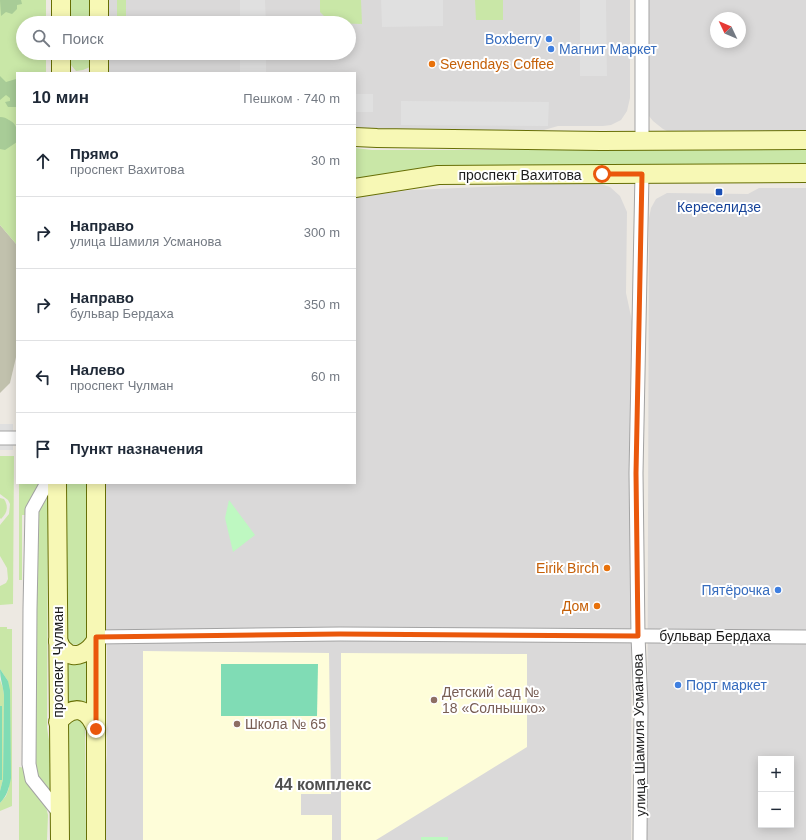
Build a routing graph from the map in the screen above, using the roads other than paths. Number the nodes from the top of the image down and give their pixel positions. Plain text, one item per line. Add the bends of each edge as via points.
1 (61, 0) edge
2 (99, 0) edge
3 (642, 0) edge
4 (61, 16) edge
5 (99, 16) edge
6 (356, 137) edge
7 (806, 140) edge
8 (642, 141) junction
9 (798, 173) edge
10 (642, 174) junction
11 (806, 183) edge
12 (356, 188) edge
13 (0, 438) edge
14 (16, 438) edge
15 (45, 484) edge
16 (57, 484) edge
17 (96, 484) edge
18 (638, 636) junction
19 (806, 637) edge
20 (96, 638) junction
21 (58, 641) junction
22 (58, 722) junction
23 (96, 729) junction
24 (60, 814) junction
25 (60, 840) edge
26 (96, 840) edge
27 (640, 840) edge

1 - 4 main road
2 - 5 main road
3 - 8 street
6 - 8 main road
7 - 8 main road
9 - 10 main road, проспект Вахитова
9 - 11 street
10 - 12 main road, проспект Вахитова via 438,176
10 - 18 street, улица Шамиля Усманова via 636,473
13 - 14 street
15 - 24 street via 32,510 29,764 32,779
16 - 21 main road, проспект Чулман
17 - 20 main road
18 - 19 street, бульвар Бердаха
18 - 20 street, бульвар Бердаха via 340,634
18 - 27 street, улица Шамиля Усманова via 641,707
20 - 21 main road via 90,650 80,655 64,651
20 - 23 main road
21 - 22 main road, проспект Чулман
22 - 23 main road via 68,712 80,710 88,714
22 - 24 main road, проспект Чулман
23 - 26 main road
24 - 25 main road, проспект Чулман

